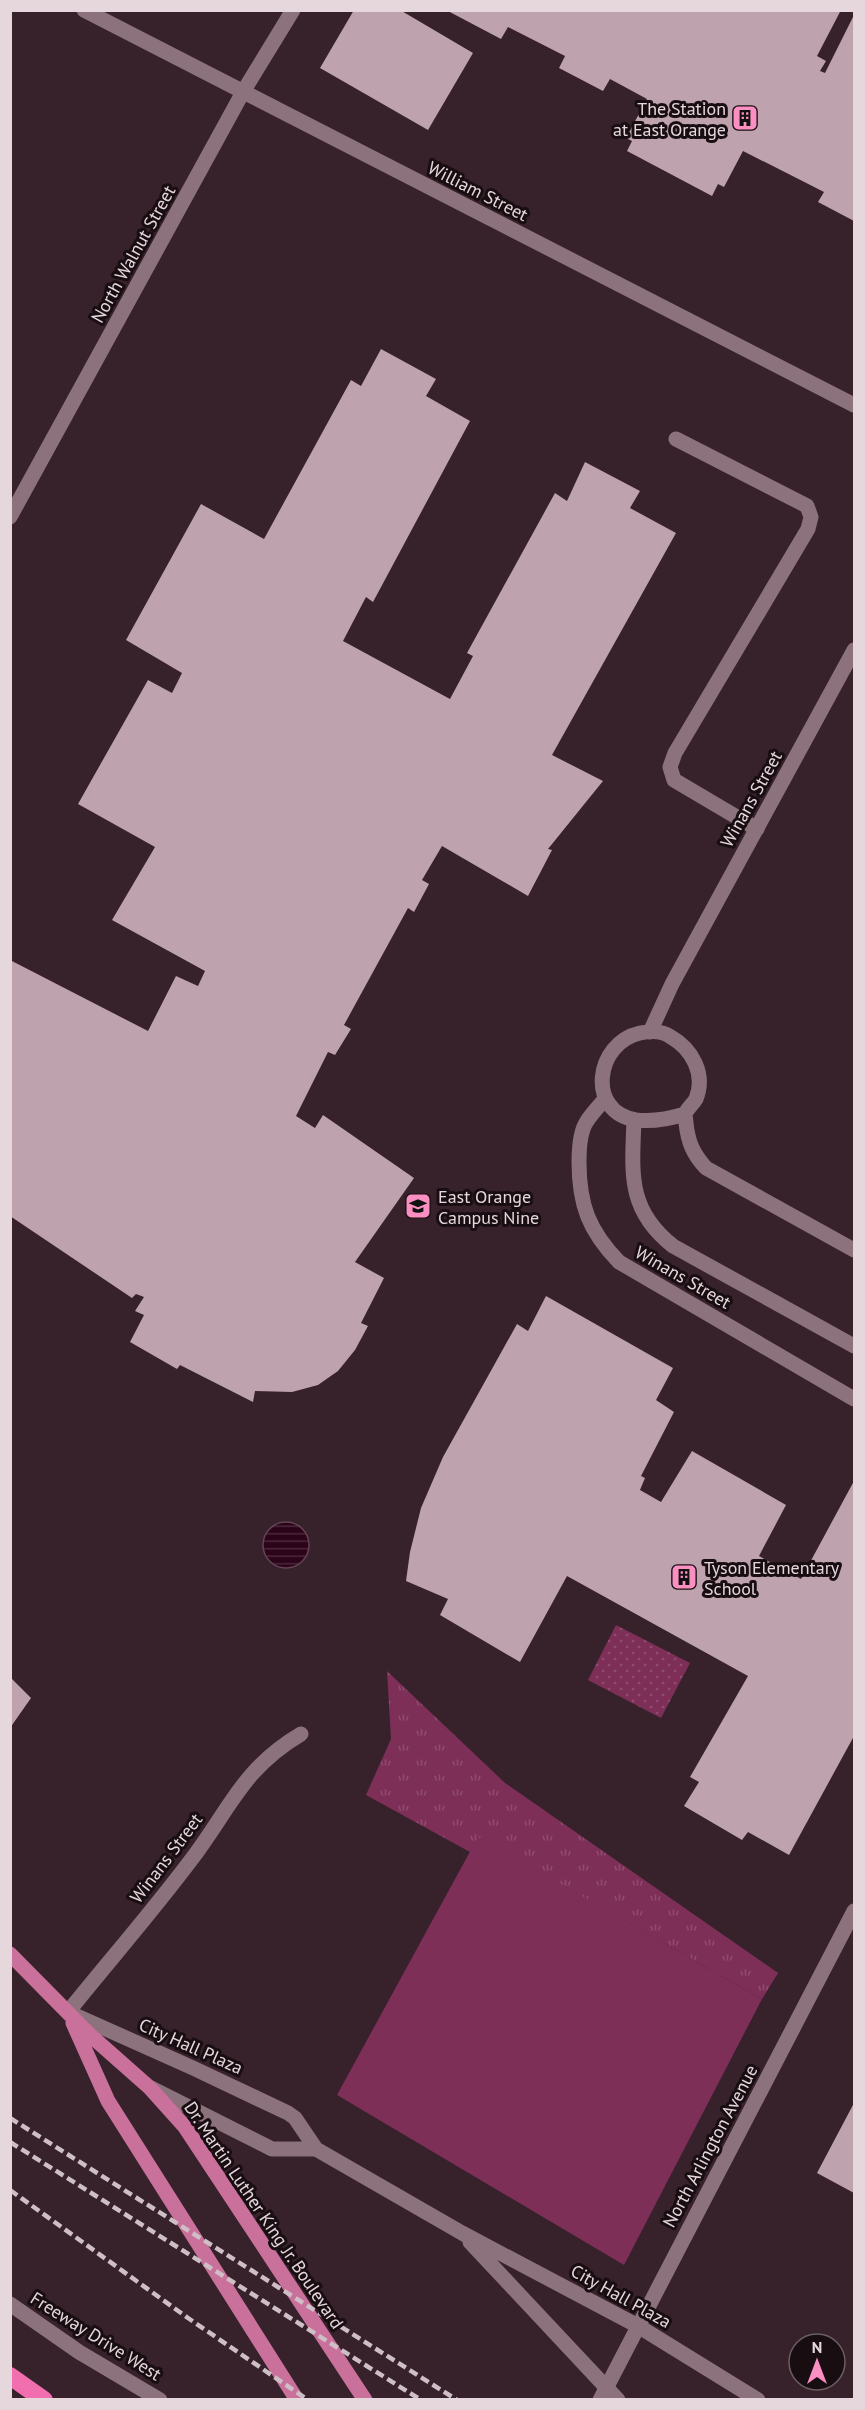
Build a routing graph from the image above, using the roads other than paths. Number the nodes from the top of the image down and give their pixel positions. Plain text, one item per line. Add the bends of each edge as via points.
1 (84, 10) edge
2 (293, 10) edge
3 (243, 92) junction
4 (855, 405) edge
5 (676, 439) dead end
6 (10, 517) edge
7 (855, 650) edge
8 (757, 829) junction
9 (650, 1032) junction
10 (605, 1099) junction
11 (685, 1114) junction
12 (634, 1120) junction
13 (855, 1250) edge
14 (855, 1346) edge
15 (855, 1399) edge
16 (301, 1734) dead end
17 (855, 1911) edge
18 (10, 1954) edge
19 (68, 2012) junction
20 (150, 2088) junction
21 (316, 2150) junction
22 (462, 2233) junction
23 (10, 2304) edge
24 (638, 2326) junction
25 (10, 2376) edge
26 (603, 2394) edge
27 (44, 2400) edge
28 (160, 2400) edge
29 (297, 2400) edge
30 (365, 2400) edge
31 (618, 2400) edge
32 (758, 2400) edge

1 - 3 street, William Street
2 - 3 street, North Walnut Street
3 - 4 street, William Street
3 - 6 street, North Walnut Street
5 - 8 street via 807,506 811,517 670,767 674,780
7 - 8 street, Winans Street
8 - 9 street, Winans Street
9 - 10 street via 631,1035 615,1046 605,1062
9 - 11 street via 668,1035 684,1045 695,1061 699,1079 696,1099
10 - 12 street via 620,1115
10 - 15 street, Winans Street via 586,1122 579,1152 582,1202 601,1243 619,1262
11 - 12 street
11 - 13 street via 688,1141 706,1168
12 - 14 street, Winans Street via 634,1189 647,1221 659,1236
16 - 19 street, Winans Street via 255,1769 192,1858
17 - 24 street, North Arlington Avenue
18 - 19 main road, Dr. Martin Luther King Jr. Boulevard
19 - 20 main road, Dr. Martin Luther King Jr. Boulevard via 115,2060
19 - 21 street, City Hall Plaza via 272,2105 295,2118
19 - 29 main road, Dr. Martin Luther King Jr. Boulevard via 108,2101
20 - 21 street, City Hall Plaza via 272,2150
20 - 30 main road, Dr. Martin Luther King Jr. Boulevard via 185,2127
21 - 22 street, City Hall Plaza
22 - 24 street, City Hall Plaza
22 - 26 street, City Hall Plaza
23 - 28 street, Freeway Drive West via 79,2352
24 - 26 street, North Arlington Avenue
24 - 32 street, City Hall Plaza
25 - 27 highway
26 - 31 street, City Hall Plaza

